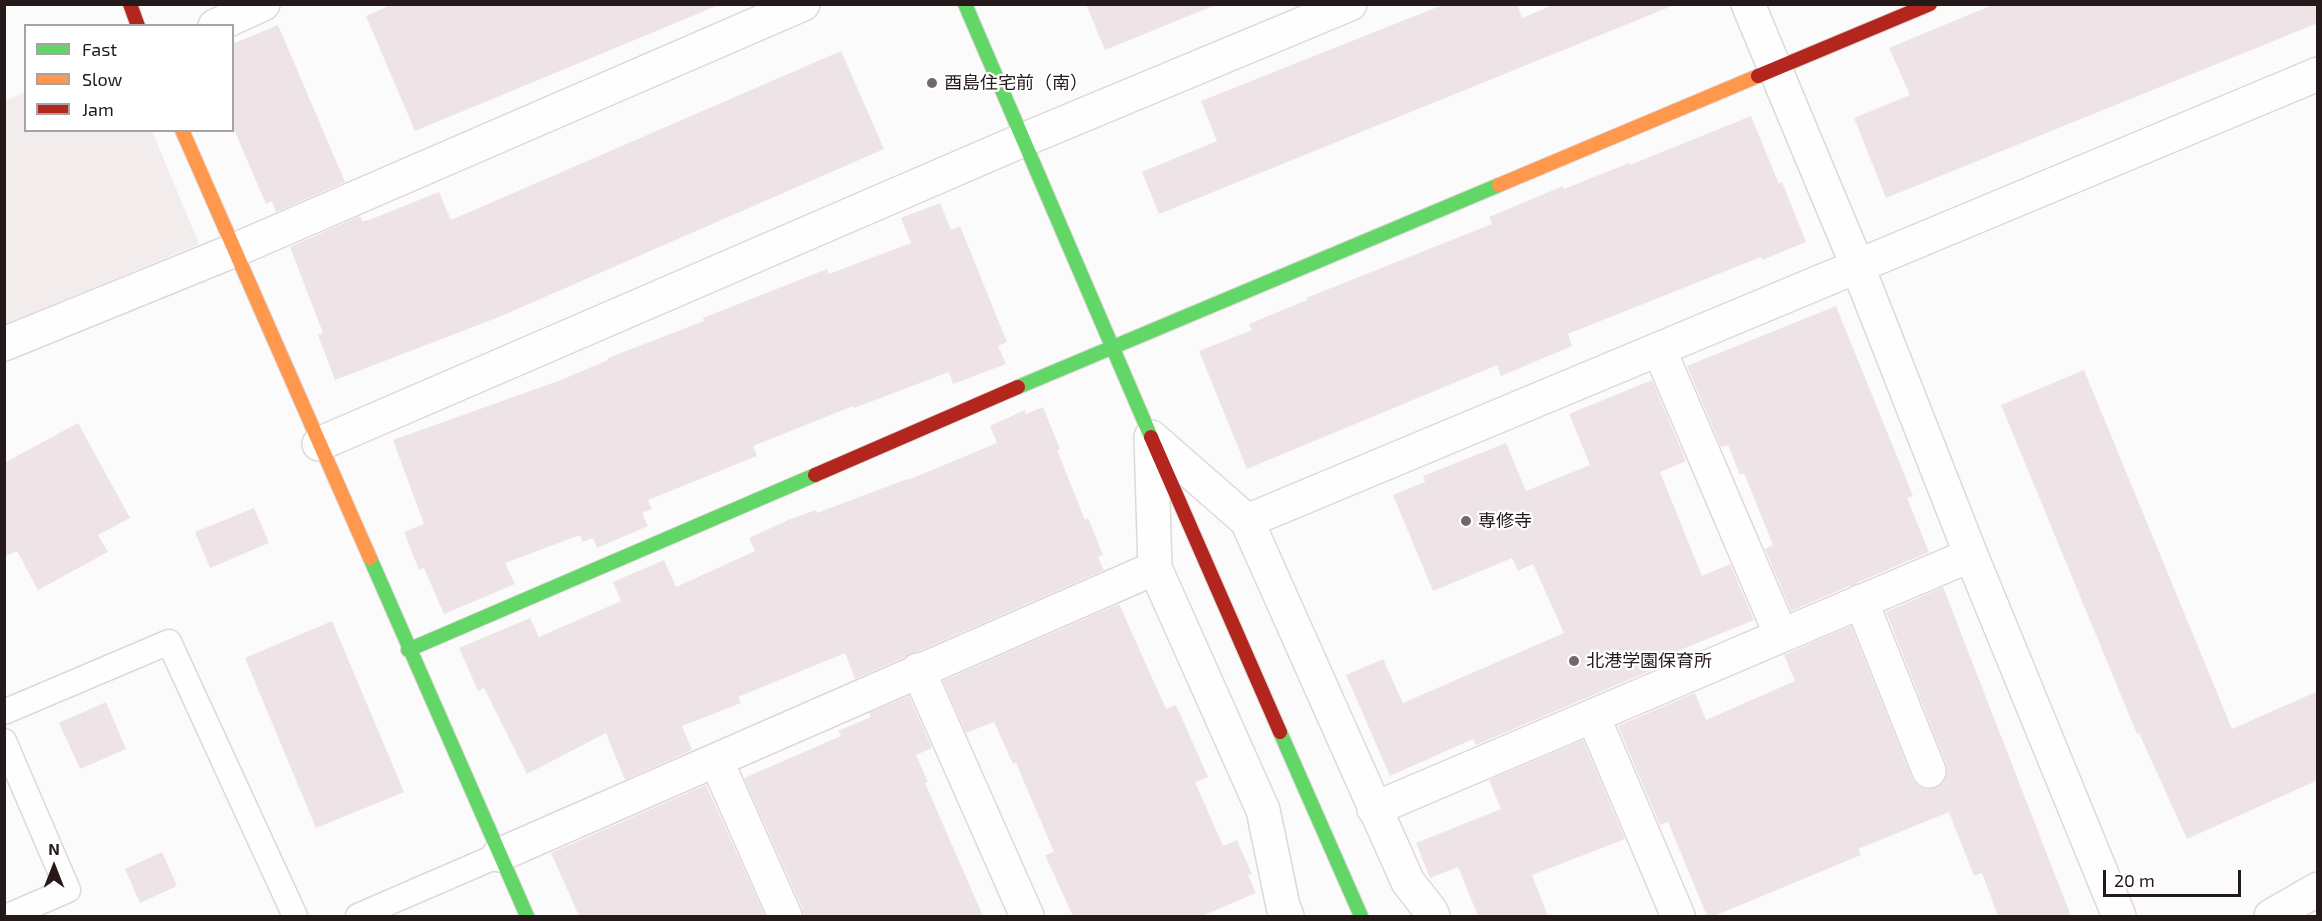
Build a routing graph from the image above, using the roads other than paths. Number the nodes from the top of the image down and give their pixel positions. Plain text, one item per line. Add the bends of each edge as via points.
1 (130, 4) edge
2 (263, 4) edge
3 (803, 4) edge
4 (965, 4) edge
5 (1350, 4) edge
6 (1748, 4) edge
7 (1930, 4) edge
8 (137, 24) edge
9 (219, 24) edge
10 (1775, 69) junction
11 (2318, 74) edge
12 (183, 132) edge
13 (1023, 140) junction
14 (235, 250) junction
15 (1857, 265) junction
16 (4, 344) edge
17 (1112, 347) junction
18 (1659, 349) junction
19 (1151, 437) junction
20 (319, 444) junction
21 (1247, 521) junction
22 (1971, 555) junction
23 (1155, 568) junction
24 (1861, 601) junction
25 (1781, 635) junction
26 (408, 650) junction
27 (918, 670) junction
28 (4, 712) edge
29 (1593, 716) junction
30 (4, 741) edge
31 (716, 760) junction
32 (1929, 771) dead end
33 (1374, 809) junction
34 (500, 855) junction
35 (2318, 889) edge
36 (8, 916) edge
37 (295, 916) edge
38 (358, 916) edge
39 (527, 916) edge
40 (785, 916) edge
41 (1027, 916) edge
42 (1287, 916) edge
43 (1361, 916) edge
44 (1433, 916) edge
45 (1678, 916) edge
46 (2119, 916) edge
47 (2271, 916) edge

1 - 8 street
2 - 9 street
3 - 14 street
4 - 13 street
5 - 13 street
6 - 10 street
7 - 10 street
10 - 15 street
10 - 17 street
11 - 15 street
12 - 14 street
13 - 17 street
13 - 20 street
14 - 16 street
14 - 20 street
15 - 18 street
15 - 22 street
17 - 19 street
17 - 26 street
18 - 21 street
18 - 25 street
19 - 21 street
19 - 23 street
19 - 43 street
20 - 26 street
21 - 33 street
22 - 24 street
22 - 46 street
23 - 27 street
23 - 42 street via 1263,810
24 - 25 street
24 - 32 street
25 - 29 street
26 - 34 street
27 - 31 street
27 - 41 street
28 - 37 lane via 169,642
29 - 33 street
29 - 45 street
30 - 36 lane via 68,890
31 - 34 street
31 - 40 street
33 - 44 street via 1408,882
34 - 38 lane
34 - 39 street
35 - 47 street

